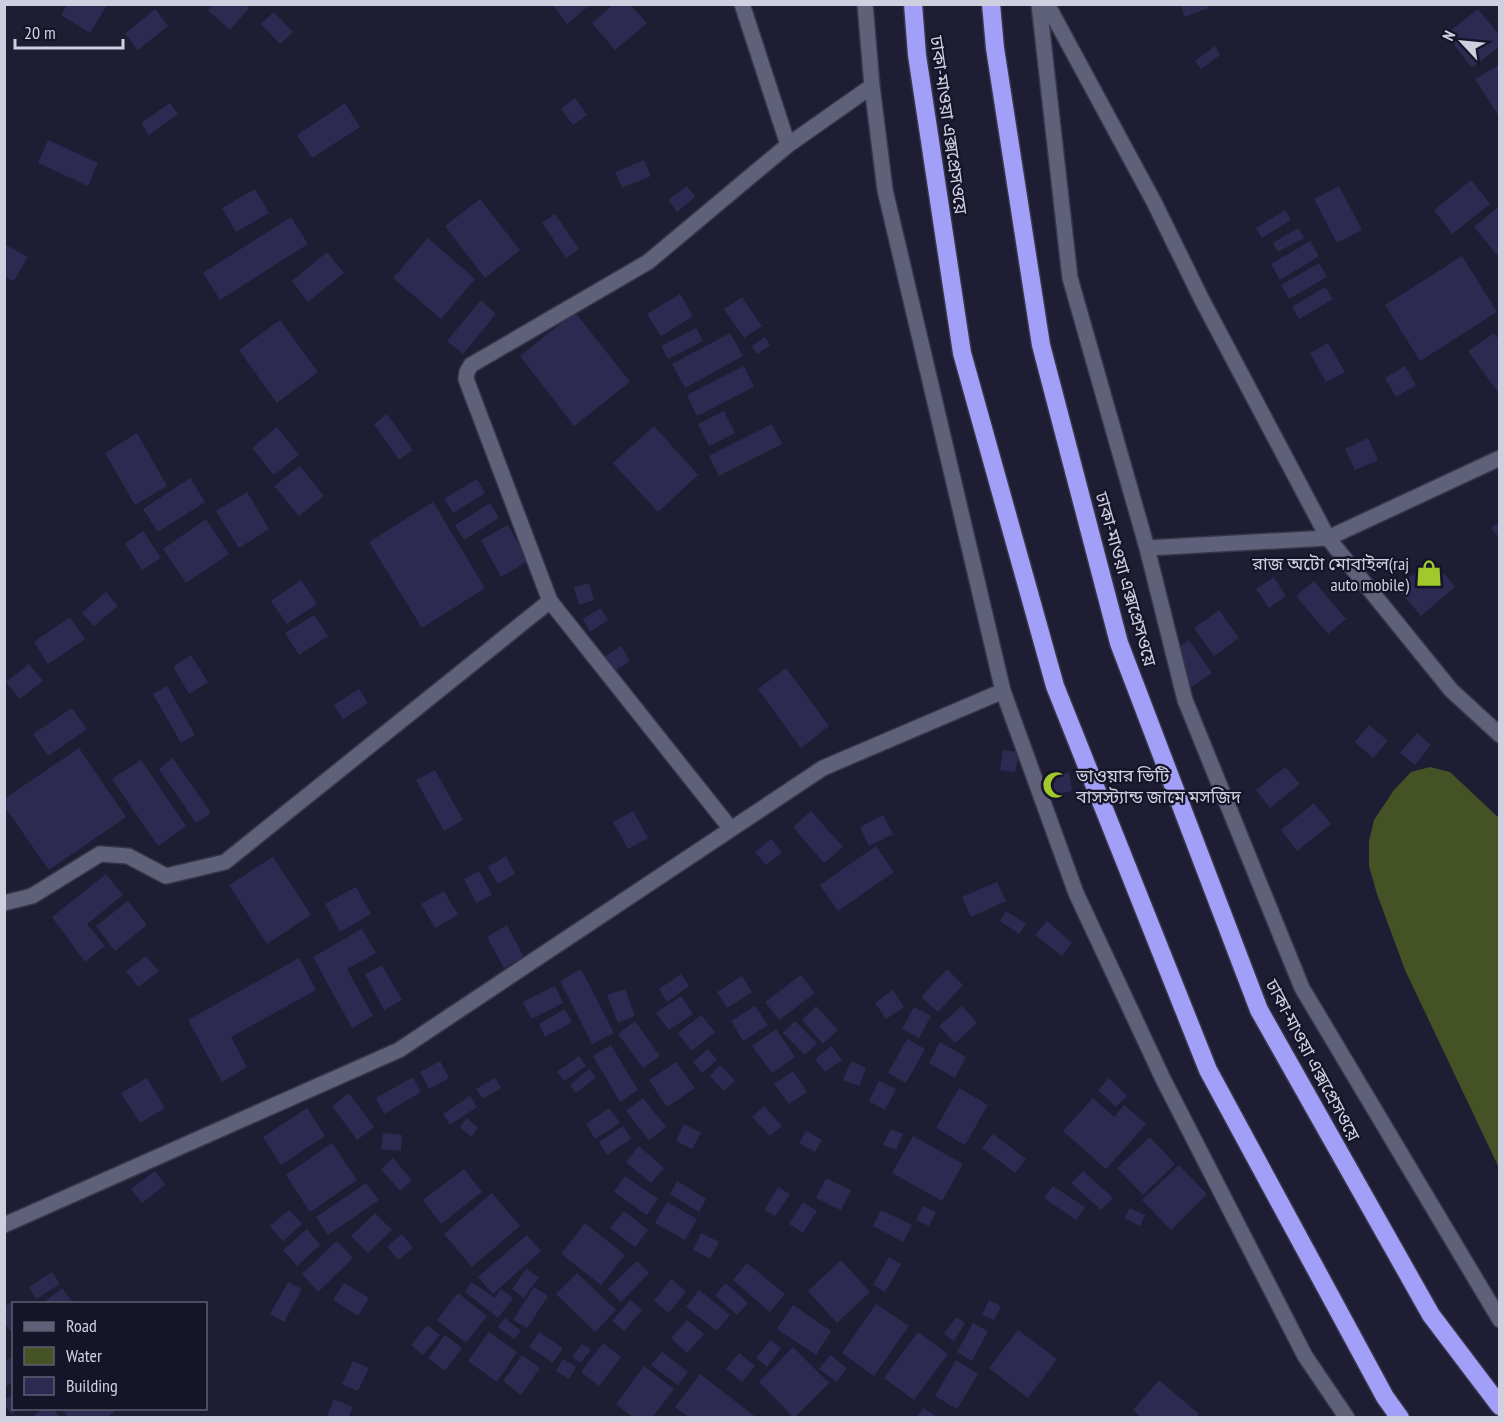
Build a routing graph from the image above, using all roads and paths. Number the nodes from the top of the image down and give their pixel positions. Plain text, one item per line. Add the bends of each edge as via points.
1 (742, 4) edge
2 (865, 4) edge
3 (913, 4) edge
4 (991, 4) edge
5 (1039, 4) edge
6 (1047, 4) edge
7 (872, 86) junction
8 (788, 145) junction
9 (1500, 458) edge
10 (1328, 538) junction
11 (1147, 548) junction
12 (550, 601) junction
13 (1003, 691) junction
14 (1500, 735) edge
15 (731, 829) junction
16 (4, 903) edge
17 (4, 1225) edge
18 (1500, 1320) edge
19 (1500, 1406) edge
20 (1347, 1418) edge
21 (1400, 1418) edge

1 - 8 street
2 - 7 street
3 - 21 highway, ঢাকা-মাওয়া এক্সপ্রেসওয়ে via 916,55 962,353 1055,686 1208,1070 1385,1398
4 - 19 highway, ঢাকা-মাওয়া এক্সপ্রেসওয়ে via 996,60 1041,345 1119,644 1259,1010 1431,1316
5 - 11 street via 1070,278
6 - 10 street
7 - 8 street
7 - 13 street via 885,190
8 - 12 street via 648,262 471,365 467,372 466,380
9 - 10 street
10 - 11 street
10 - 14 street via 1451,690
11 - 18 street via 1185,700 1302,988
12 - 15 street
12 - 16 street via 225,862 166,876 128,856 100,854 32,896
13 - 15 street via 823,768
13 - 20 street via 1076,893 1163,1079 1305,1356
15 - 17 street via 399,1050

